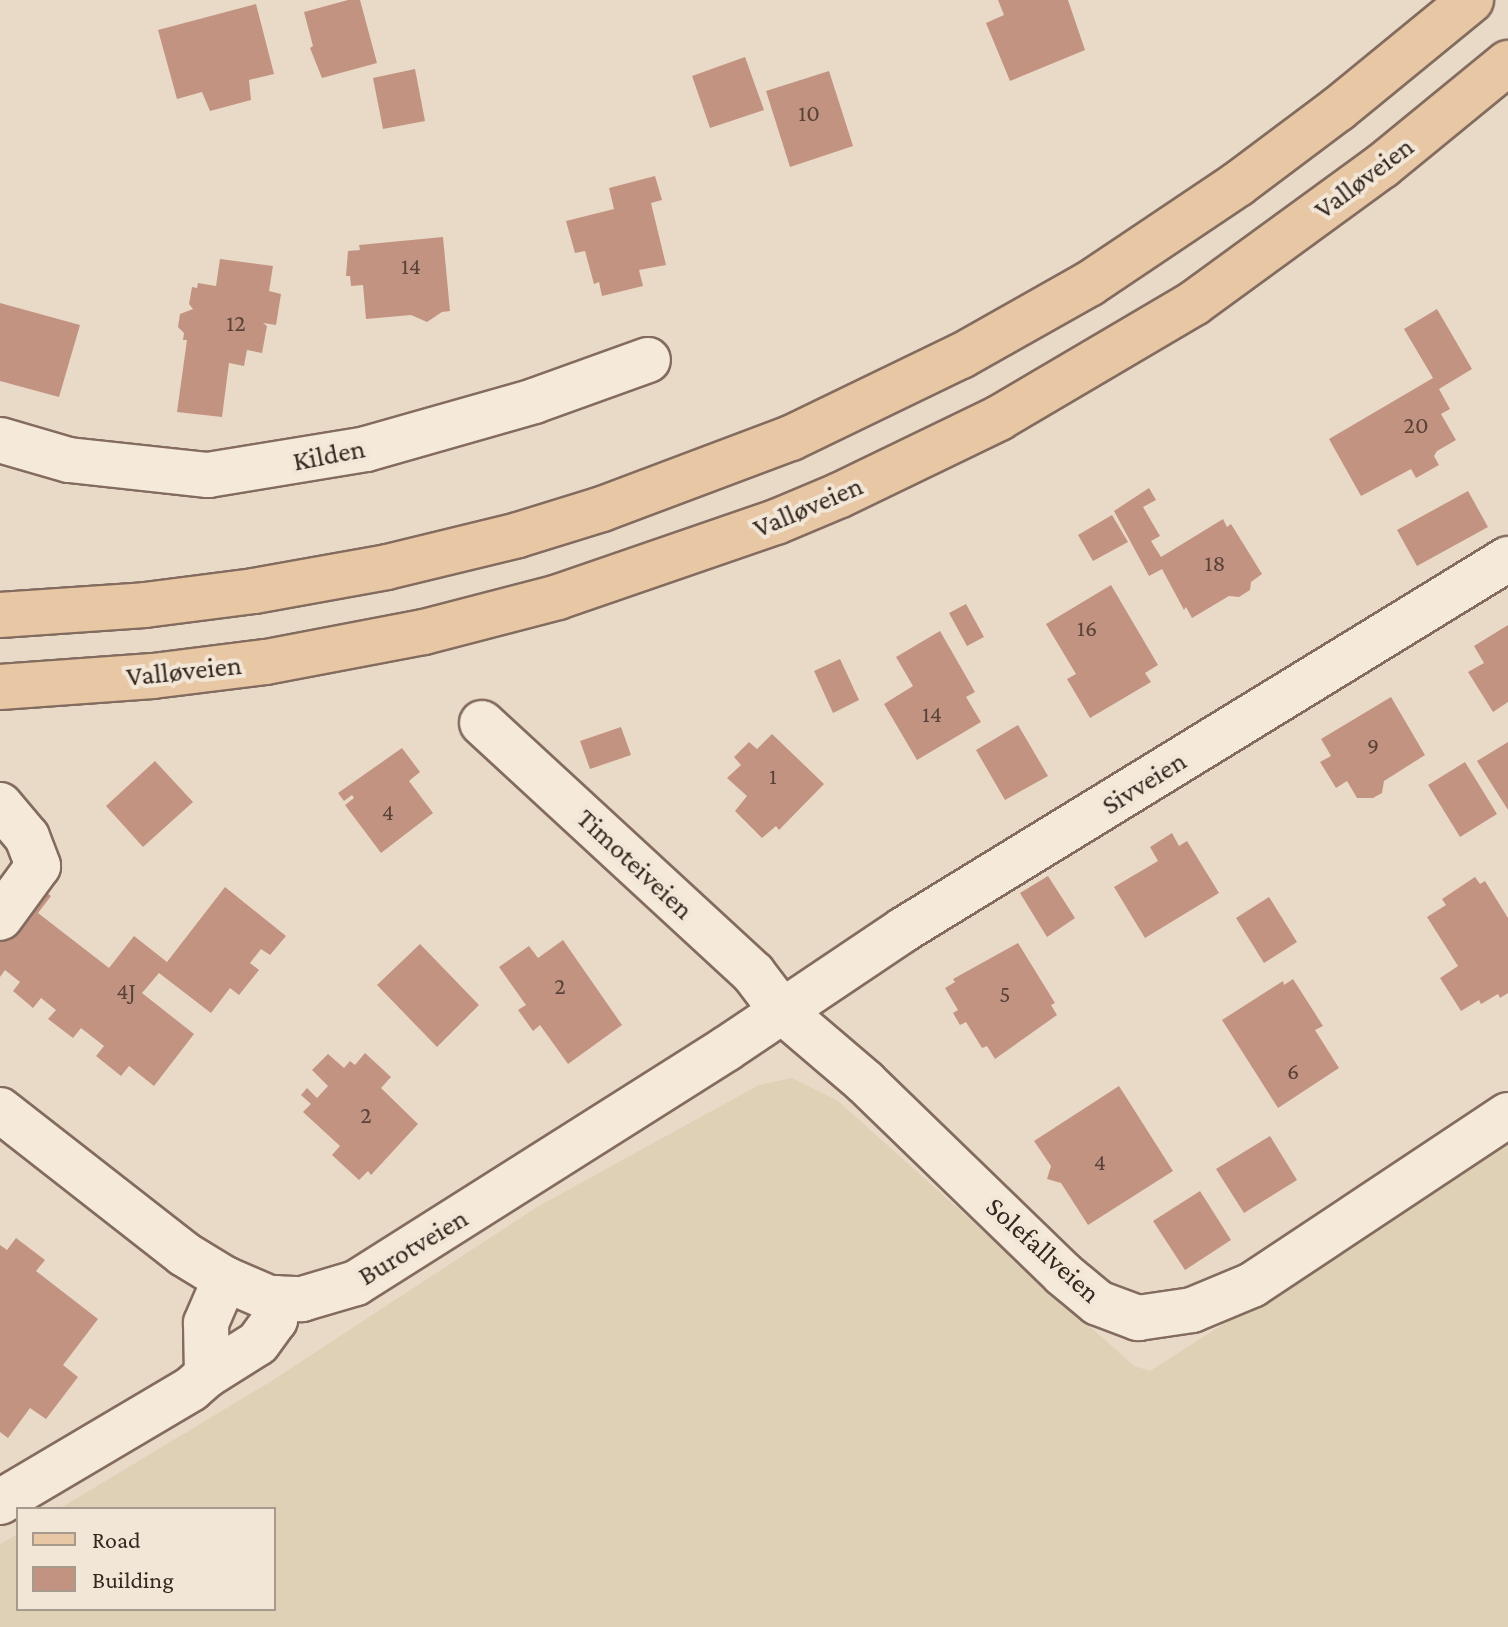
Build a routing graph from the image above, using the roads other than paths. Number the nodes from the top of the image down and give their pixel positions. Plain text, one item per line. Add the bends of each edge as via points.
1 (1471, 0) edge
2 (1508, 63) edge
3 (648, 360) dead end
4 (0, 440) edge
5 (1508, 559) edge
6 (0, 615) edge
7 (0, 687) edge
8 (482, 723) dead end
9 (0, 805) edge
10 (0, 918) edge
11 (782, 1011) junction
12 (0, 1110) edge
13 (1508, 1115) edge
14 (225, 1279) junction
15 (277, 1298) junction
16 (207, 1375) junction
17 (0, 1502) edge

1 - 6 main road via 1238,184 1089,284 961,356 791,438 602,509 387,567 239,593
2 - 7 main road, Valløveien via 1382,166 1194,303 999,418 815,506 646,569 424,632 266,662
3 - 4 street, Kilden via 534,401 380,446 208,475 69,460
5 - 11 street, Sivveien via 903,930
8 - 11 street, Timoteiveien via 753,973
9 - 10 street via 27,837 38,866
11 - 13 street, Solefallveien via 865,1082 1063,1274 1098,1303 1138,1318 1192,1310 1252,1285
11 - 15 street, Burotveien via 356,1283 302,1299
12 - 14 street, Burotveien via 184,1254
14 - 15 street, Burotveien
14 - 16 street via 206,1323
15 - 16 street via 275,1320 258,1343
16 - 17 street

